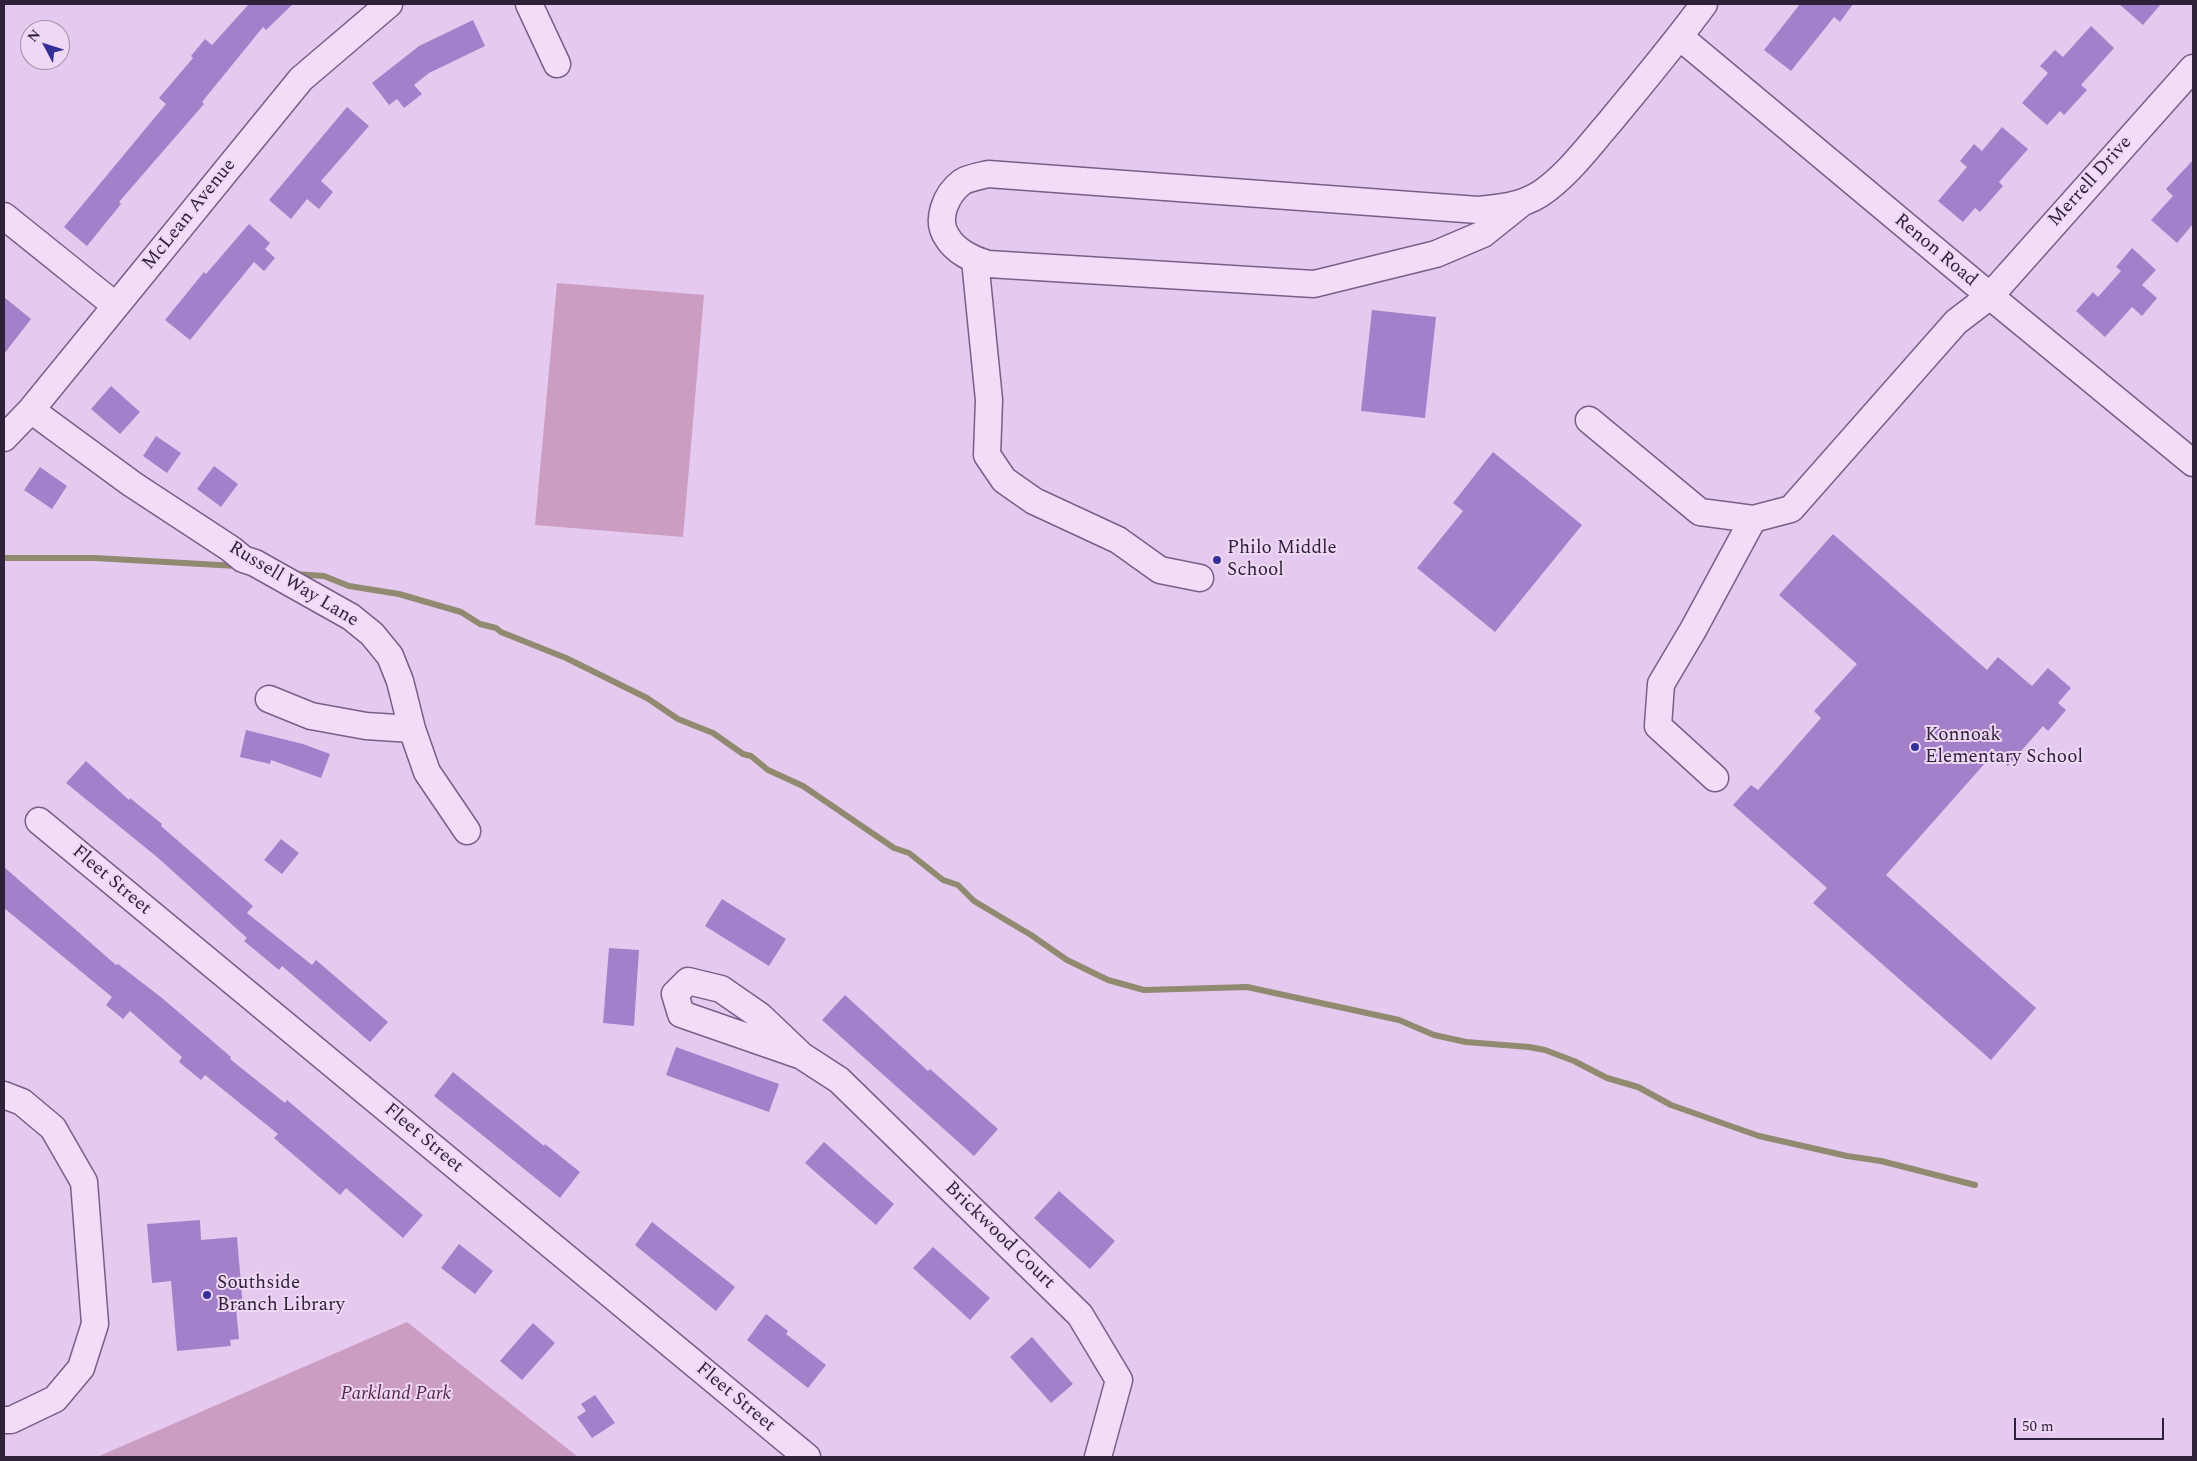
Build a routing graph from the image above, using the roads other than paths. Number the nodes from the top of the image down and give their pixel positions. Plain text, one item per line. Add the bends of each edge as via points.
1 (389, 4) edge
2 (529, 4) edge
3 (1704, 4) edge
4 (1680, 37) junction
5 (557, 64) dead end
6 (2193, 68) edge
7 (1523, 202) junction
8 (4, 216) edge
9 (975, 260) junction
10 (1990, 296) junction
11 (116, 306) junction
12 (31, 410) junction
13 (1589, 420) dead end
14 (4, 438) edge
15 (2193, 463) edge
16 (1753, 519) junction
17 (1200, 578) dead end
18 (269, 699) dead end
19 (412, 729) junction
20 (1715, 778) dead end
21 (39, 821) dead end
22 (467, 831) dead end
23 (802, 1056) dead end
24 (4, 1095) edge
25 (4, 1420) edge
26 (807, 1457) edge
27 (1098, 1457) edge

1 - 11 street, McLean Avenue via 301,79
2 - 5 street
3 - 4 street
4 - 7 street via 1586,150 1554,183
4 - 10 street, Renon Road
6 - 10 street, Merrell Drive
7 - 9 street via 1483,234 1436,254 1314,284 988,264
7 - 9 street via 1505,208 1478,210 988,174 962,182 944,202 946,237 962,253
8 - 11 street
9 - 17 street via 989,400 987,455 1004,480 1034,502 1118,540 1160,570
10 - 15 street, Renon Road
10 - 16 street, Merrell Drive via 1956,322 1791,509
11 - 12 street, McLean Avenue
12 - 14 street, McLean Avenue
12 - 19 street, Russell Way Lane via 242,559 255,563 351,617 372,634 394,664
13 - 16 street via 1700,512
16 - 20 street via 1661,684 1658,726
18 - 19 street via 310,716 366,726
19 - 22 street, Russell Way Lane via 428,772
21 - 26 street, Fleet Street
23 - 27 street, Brickwood Court via 839,1080 1080,1315 1119,1380
24 - 25 street via 22,1102 53,1128 84,1182 95,1324 81,1368 55,1399 11,1420

